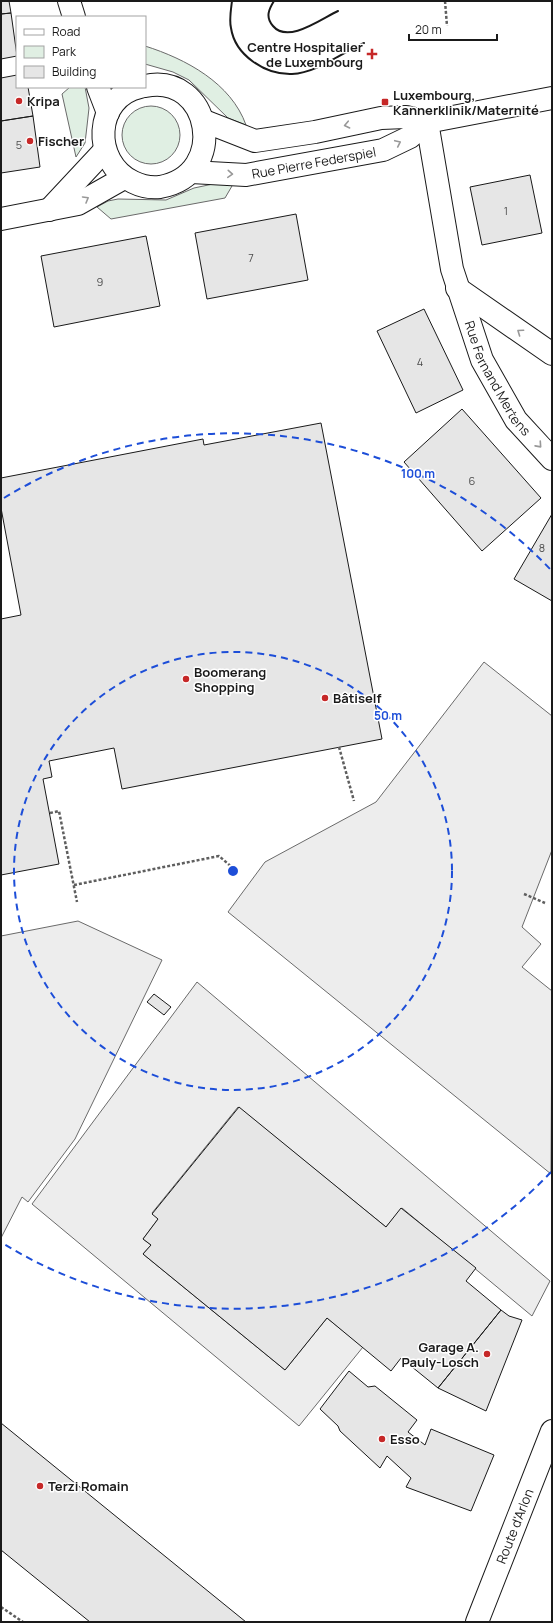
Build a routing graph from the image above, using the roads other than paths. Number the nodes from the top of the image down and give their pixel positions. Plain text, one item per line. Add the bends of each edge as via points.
1 (68, 1) edge
2 (74, 16) edge
3 (146, 84) edge
4 (98, 88) edge
5 (135, 88) edge
6 (552, 98) edge
7 (108, 113) junction
8 (204, 122) junction
9 (427, 122) junction
10 (105, 150) junction
11 (192, 172) junction
12 (124, 178) junction
13 (49, 210) junction
14 (1, 219) edge
15 (457, 288) junction
16 (552, 354) edge
17 (552, 459) edge
18 (552, 1431) edge
19 (476, 1622) edge

1 - 2 street
3 - 8 street via 170,87 184,94 196,106
4 - 7 street
5 - 7 street via 119,98
6 - 9 street
7 - 10 street via 103,131
9 -> 8 street via 406,117 381,118 255,141
8 - 11 street via 206,139 201,157
11 -> 9 street, Rue Pierre Federspiel via 246,175 383,150 410,137
9 - 15 street, Rue Fernand Mertens
10 - 12 street via 112,166
10 - 13 street
11 - 12 street via 176,182 158,187 140,186
13 -> 12 street via 78,204
13 - 14 street
16 -> 15 street, Rue Fernand Mertens
15 -> 17 street, Rue Fernand Mertens via 482,360 516,420
18 - 19 street, Route d'Arlon

